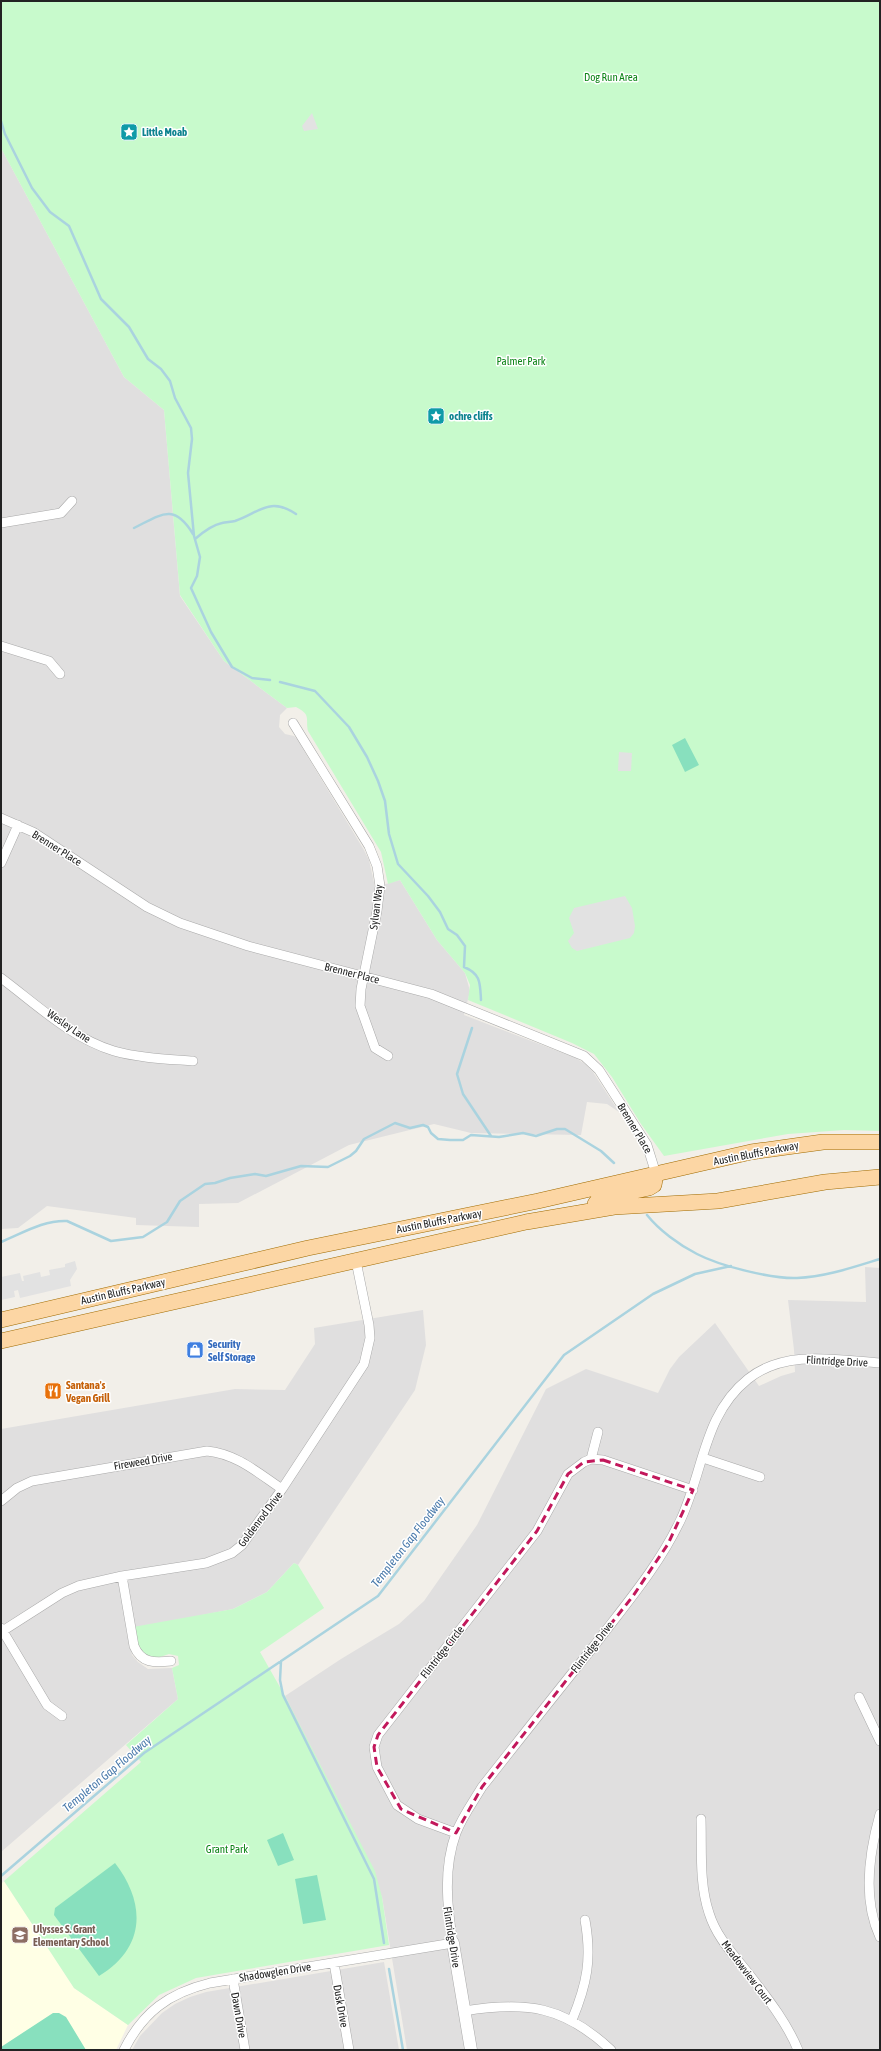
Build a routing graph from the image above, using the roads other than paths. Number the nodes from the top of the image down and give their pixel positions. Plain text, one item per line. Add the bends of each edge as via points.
1 (72, 501) dead end
2 (1, 523) edge
3 (1, 646) edge
4 (60, 674) dead end
5 (293, 723) dead end
6 (1, 818) edge
7 (18, 825) junction
8 (1, 863) edge
9 (364, 976) junction
10 (1, 978) edge
11 (388, 1056) dead end
12 (193, 1061) dead end
13 (880, 1142) edge
14 (656, 1174) junction
15 (880, 1177) edge
16 (589, 1210) junction
17 (356, 1261) junction
18 (1, 1320) edge
19 (1, 1341) edge
20 (880, 1363) edge
21 (598, 1432) dead end
22 (702, 1458) junction
23 (591, 1459) junction
24 (760, 1477) dead end
25 (282, 1489) junction
26 (692, 1490) junction
27 (1, 1501) edge
28 (122, 1576) junction
29 (1, 1630) edge
30 (171, 1661) dead end
31 (859, 1697) dead end
32 (62, 1716) dead end
33 (880, 1741) edge
34 (880, 1814) edge
35 (701, 1819) dead end
36 (456, 1833) junction
37 (585, 1920) dead end
38 (880, 1937) edge
39 (453, 1944) junction
40 (334, 1963) junction
41 (233, 1979) junction
42 (464, 2011) junction
43 (572, 2020) junction
44 (124, 2050) edge
45 (244, 2050) edge
46 (349, 2050) edge
47 (471, 2050) edge
48 (611, 2050) edge
49 (798, 2050) edge

1 - 2 street via 60,513
3 - 4 street via 49,661
5 - 9 street, Sylvan Way via 369,846 377,866 379,898
6 - 7 street, Brenner Place
7 - 8 street
7 - 9 street, Brenner Place via 38,835 147,907 180,923 248,946
9 - 11 street, Sylvan Way via 360,998 362,1014 375,1048
9 - 14 street, Brenner Place via 431,994 584,1056 599,1070 647,1145
10 - 12 street, Wesley Lane via 91,1042 126,1054
13 - 14 main road, Austin Bluffs Parkway via 845,1140 793,1146 751,1152
14 - 16 main road via 654,1185 649,1188 600,1199
14 - 18 main road, Austin Bluffs Parkway via 308,1248
15 - 16 main road, Austin Bluffs Parkway via 825,1182 718,1201 614,1206
16 - 17 main road, Austin Bluffs Parkway
17 - 19 main road, Austin Bluffs Parkway
17 - 25 street, Goldenrod Drive via 369,1324 368,1350 364,1364
20 - 22 street, Flintridge Drive via 804,1358 766,1369 744,1383 720,1409
21 - 23 street
22 - 24 street
22 - 26 street, Flintridge Drive
23 - 26 street via 603,1460
23 - 36 street, Flintridge Circle via 568,1474 537,1531 378,1735 374,1747 377,1767 397,1805 418,1819
25 - 27 street, Fireweed Drive via 233,1457 207,1451 32,1481 17,1488
25 - 28 street, Goldenrod Drive via 249,1537 232,1553 206,1563
26 - 36 street, Flintridge Drive via 668,1544 651,1571 482,1787
28 - 29 street, Goldenrod Drive via 78,1586 62,1593
28 - 30 street via 137,1652 151,1662
29 - 32 street via 47,1706
31 - 33 street
34 - 38 street via 873,1839 869,1896 875,1927
35 - 49 street, Meadowview Court via 703,1889 709,1913 726,1947 753,1979
36 - 39 street, Flintridge Drive via 447,1879
37 - 43 street via 589,1945 588,1969
39 - 40 street, Shadowglen Drive
39 - 42 street, Flintridge Drive
40 - 41 street, Shadowglen Drive
40 - 46 street, Dusk Drive
41 - 44 street, Shadowglen Drive via 192,1987 166,2000 140,2023
41 - 45 street, Dawn Drive
42 - 43 street via 514,2006 542,2010
42 - 47 street, Flintridge Drive
43 - 48 street

